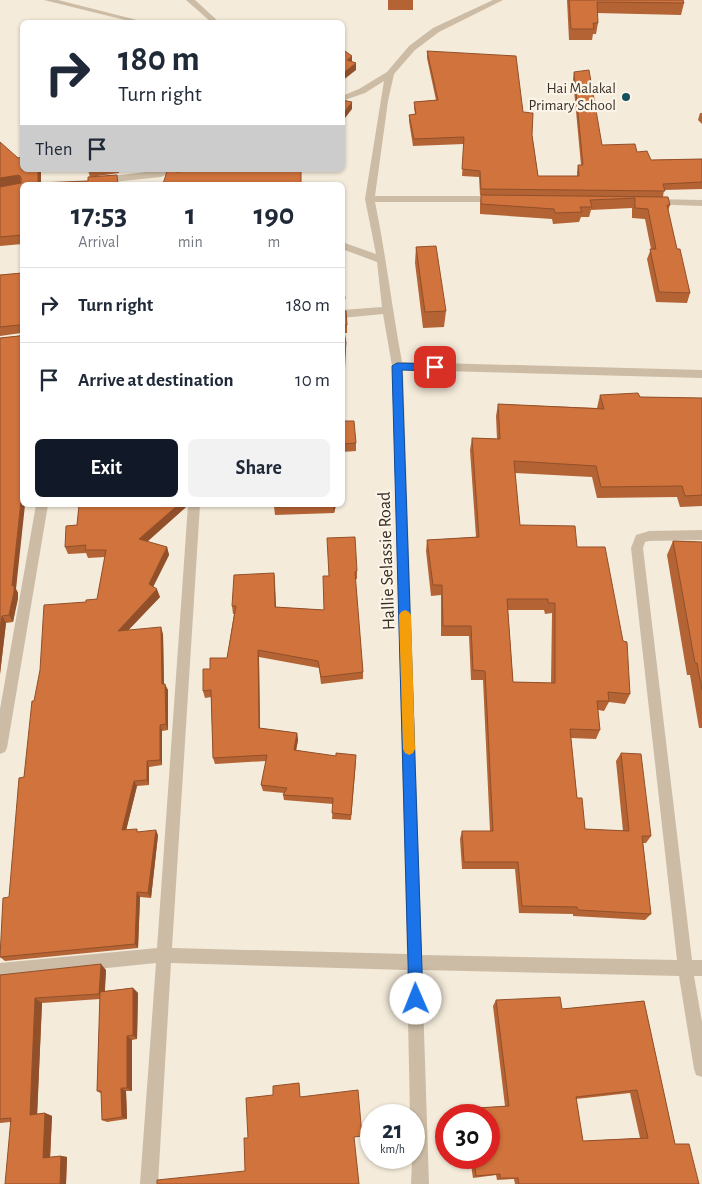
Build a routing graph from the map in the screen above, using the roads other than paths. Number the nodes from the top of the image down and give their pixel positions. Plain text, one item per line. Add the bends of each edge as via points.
1 (48, 0) edge
2 (190, 0) edge
3 (500, 0) edge
4 (133, 20) edge
5 (213, 20) edge
6 (390, 74) junction
7 (345, 98) edge
8 (166, 172) edge
9 (97, 181) edge
10 (370, 199) junction
11 (506, 200) edge
12 (645, 202) edge
13 (702, 203) edge
14 (345, 246) edge
15 (382, 260) junction
16 (387, 310) junction
17 (345, 314) edge
18 (397, 366) junction
19 (702, 374) edge
20 (42, 507) edge
21 (194, 507) edge
22 (702, 535) edge
23 (0, 748) edge
24 (164, 955) junction
25 (415, 962) junction
26 (685, 967) junction
27 (702, 968) edge
28 (0, 971) edge
29 (702, 1069) edge
30 (149, 1184) edge
31 (420, 1184) edge

1 - 4 street
2 - 5 street
3 - 6 street, Hallie Selassie Road via 436,30 412,48
6 - 7 street
6 - 10 street, Hallie Selassie Road
8 - 9 street
10 - 11 street
10 - 15 street, Hallie Selassie Road
12 - 13 street
14 - 15 street
15 - 16 street, Hallie Selassie Road
16 - 17 street
16 - 18 street, Hallie Selassie Road
18 - 19 street
18 - 25 street, Hallie Selassie Road
20 - 23 street
21 - 24 street
22 - 26 street via 650,536 640,539 637,548
24 - 25 street
24 - 28 street
24 - 30 street
25 - 26 street
25 - 31 street, Hallie Selassie Road
26 - 27 street
26 - 29 street

